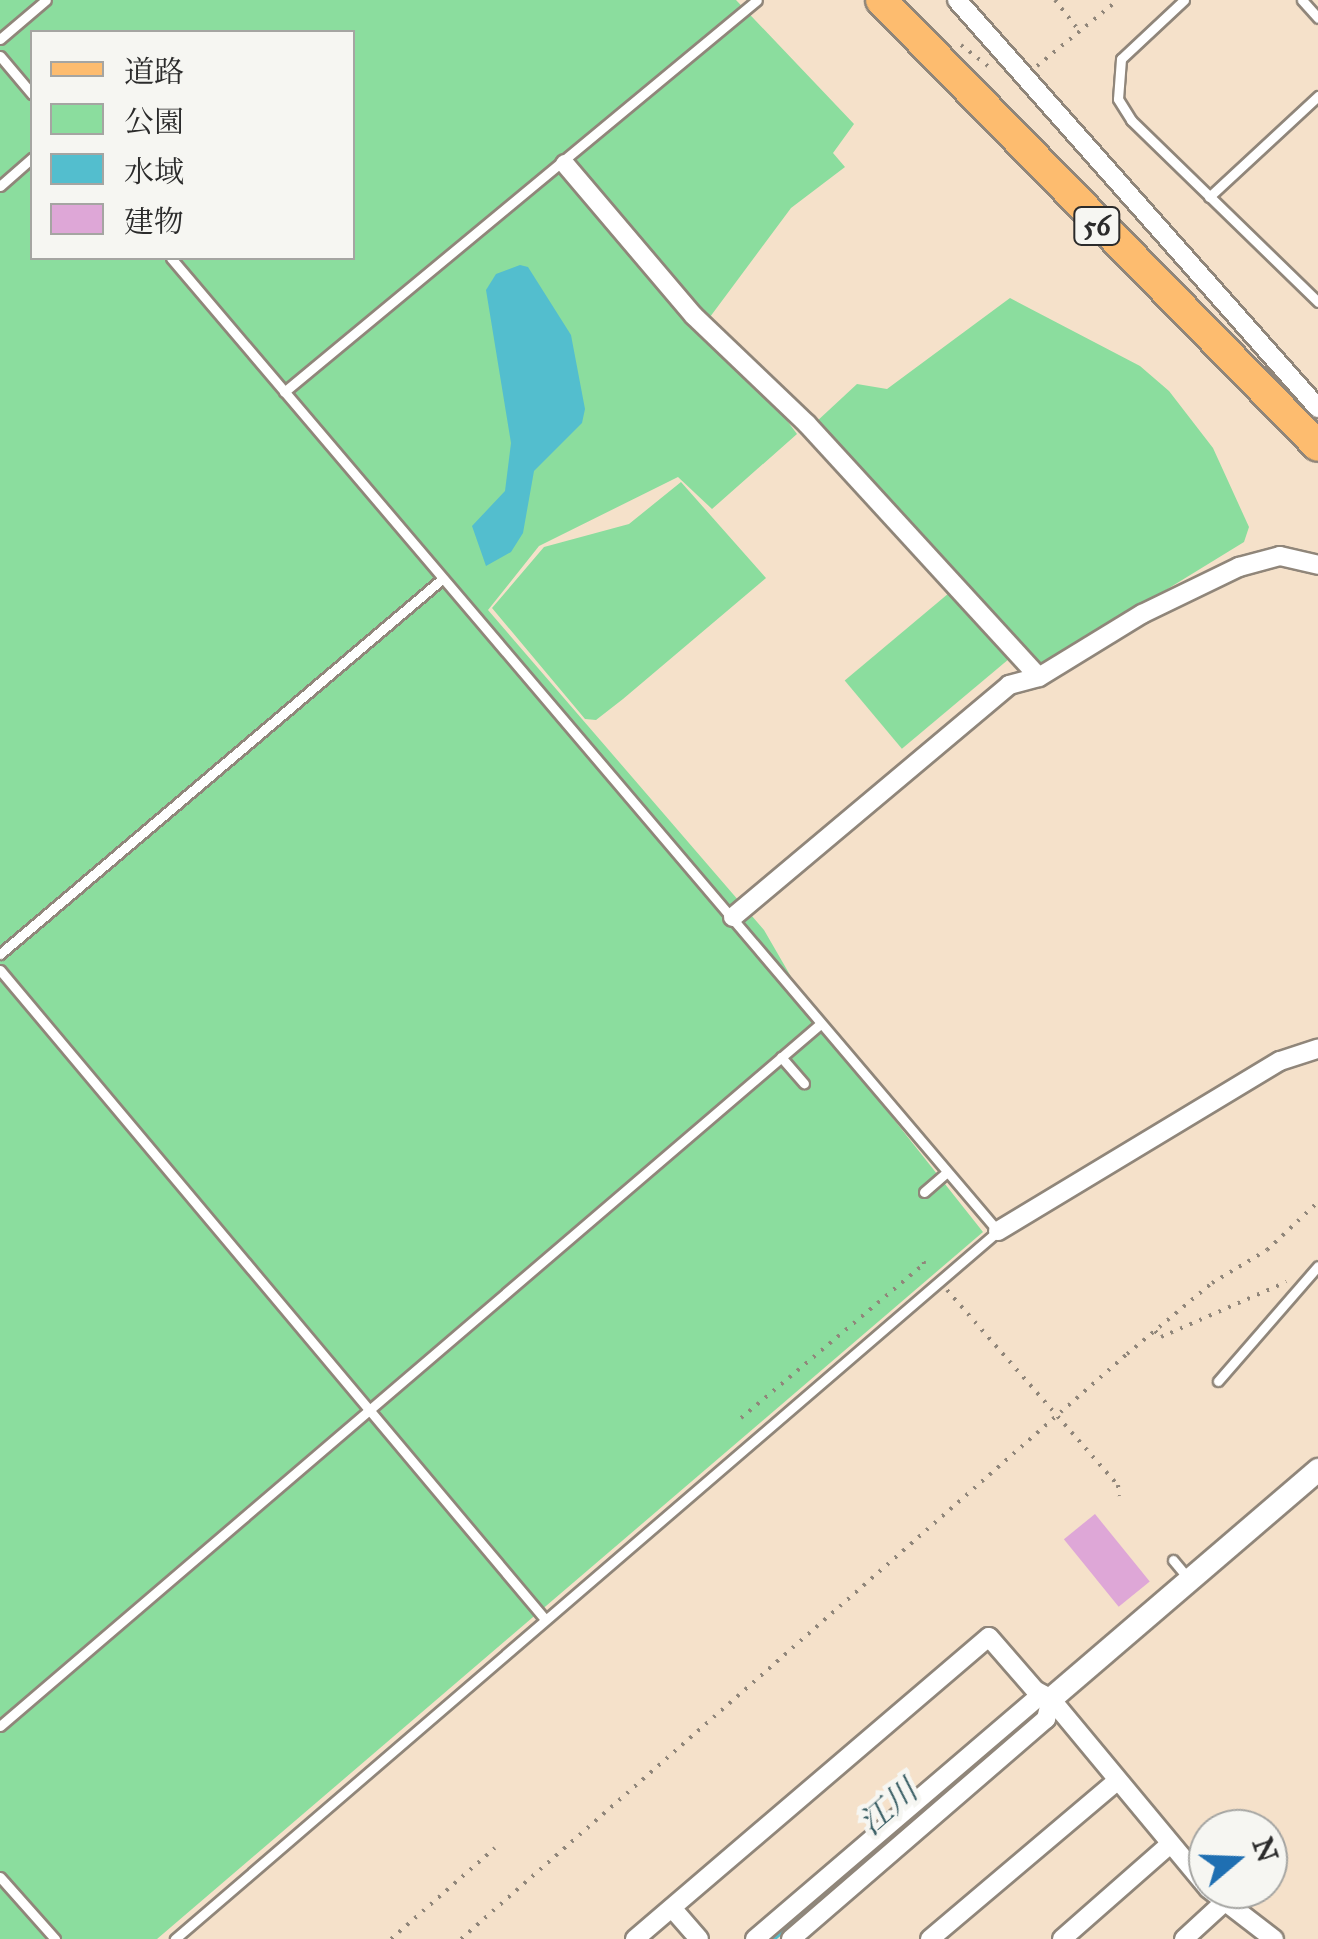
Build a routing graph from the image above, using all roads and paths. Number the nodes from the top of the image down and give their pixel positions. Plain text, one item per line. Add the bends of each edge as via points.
1 (46, 0) edge
2 (757, 0) edge
3 (882, 0) edge
4 (956, 0) edge
5 (1055, 0) edge
6 (1118, 0) edge
7 (1184, 0) edge
8 (1302, 0) edge
9 (1318, 18) edge
10 (1080, 32) junction
11 (946, 33) dead end
12 (0, 40) edge
13 (0, 56) edge
14 (1023, 77) junction
15 (30, 92) edge
16 (1318, 96) edge
17 (30, 160) edge
18 (565, 164) junction
19 (0, 186) edge
20 (1209, 197) junction
21 (172, 260) edge
22 (1318, 302) edge
23 (284, 392) junction
24 (1318, 408) edge
25 (1318, 446) edge
26 (1318, 564) edge
27 (442, 579) junction
28 (1039, 676) junction
29 (733, 918) junction
30 (0, 954) edge
31 (0, 970) edge
32 (819, 1025) junction
33 (1318, 1049) edge
34 (781, 1057) junction
35 (804, 1084) dead end
36 (947, 1172) junction
37 (924, 1192) dead end
38 (1318, 1202) edge
39 (998, 1230) junction
40 (923, 1254) dead end
41 (1318, 1266) edge
42 (938, 1281) junction
43 (1299, 1283) junction
44 (1155, 1331) junction
45 (1218, 1381) dead end
46 (373, 1408) junction
47 (1058, 1417) junction
48 (741, 1418) dead end
49 (1318, 1470) edge
50 (1119, 1496) dead end
51 (1172, 1560) dead end
52 (1190, 1580) junction
53 (543, 1617) junction
54 (1046, 1696) junction
55 (0, 1726) edge
56 (1118, 1780) junction
57 (1170, 1844) junction
58 (494, 1848) dead end
59 (1188, 1865) edge
60 (0, 1877) edge
61 (672, 1908) junction
62 (1203, 1909) edge
63 (1231, 1909) edge
64 (794, 1927) edge
65 (1267, 1938) edge
66 (55, 1939) edge
67 (175, 1939) edge
68 (391, 1939) edge
69 (461, 1939) edge
70 (635, 1939) edge
71 (699, 1939) edge
72 (755, 1939) edge
73 (930, 1939) edge
74 (1062, 1939) edge
75 (1184, 1939) edge

1 - 12 lane
2 - 18 lane
3 - 25 main road, 56
4 - 14 street
5 - 10 path
6 - 10 path
7 - 20 lane via 1132,44 1114,80 1131,120
8 - 9 lane
10 - 14 path
11 - 14 path via 1016,88
13 - 15 lane
14 - 24 street
16 - 20 lane
17 - 19 lane
18 - 23 lane
18 - 28 street via 694,316 834,452
20 - 22 lane
21 - 23 lane
23 - 27 lane
26 - 28 street via 1280,556 1239,567 1142,614
27 - 29 lane
27 - 30 lane
28 - 29 street via 1009,685
29 - 32 lane
31 - 46 lane
32 - 34 lane
32 - 36 lane
33 - 39 street via 1280,1061
34 - 35 lane
34 - 46 lane
36 - 37 lane
36 - 39 lane
38 - 44 path via 1267,1250 1212,1283
39 - 42 lane
40 - 48 path via 924,1264
41 - 43 lane
42 - 47 path
42 - 53 lane
43 - 44 path via 1294,1278 1161,1337
43 - 45 lane
44 - 47 path
46 - 53 lane
46 - 55 lane
47 - 50 path via 1118,1486
47 - 69 path
49 - 52 street
51 - 52 lane
52 - 54 street
53 - 67 lane
54 - 56 street
54 - 61 street via 989,1637
54 - 64 street via 1046,1718
56 - 57 street
56 - 73 street
57 - 59 street
57 - 74 street
58 - 68 path
60 - 66 lane
61 - 70 street
61 - 71 street
62 - 75 street
63 - 65 street
64 - 72 street

